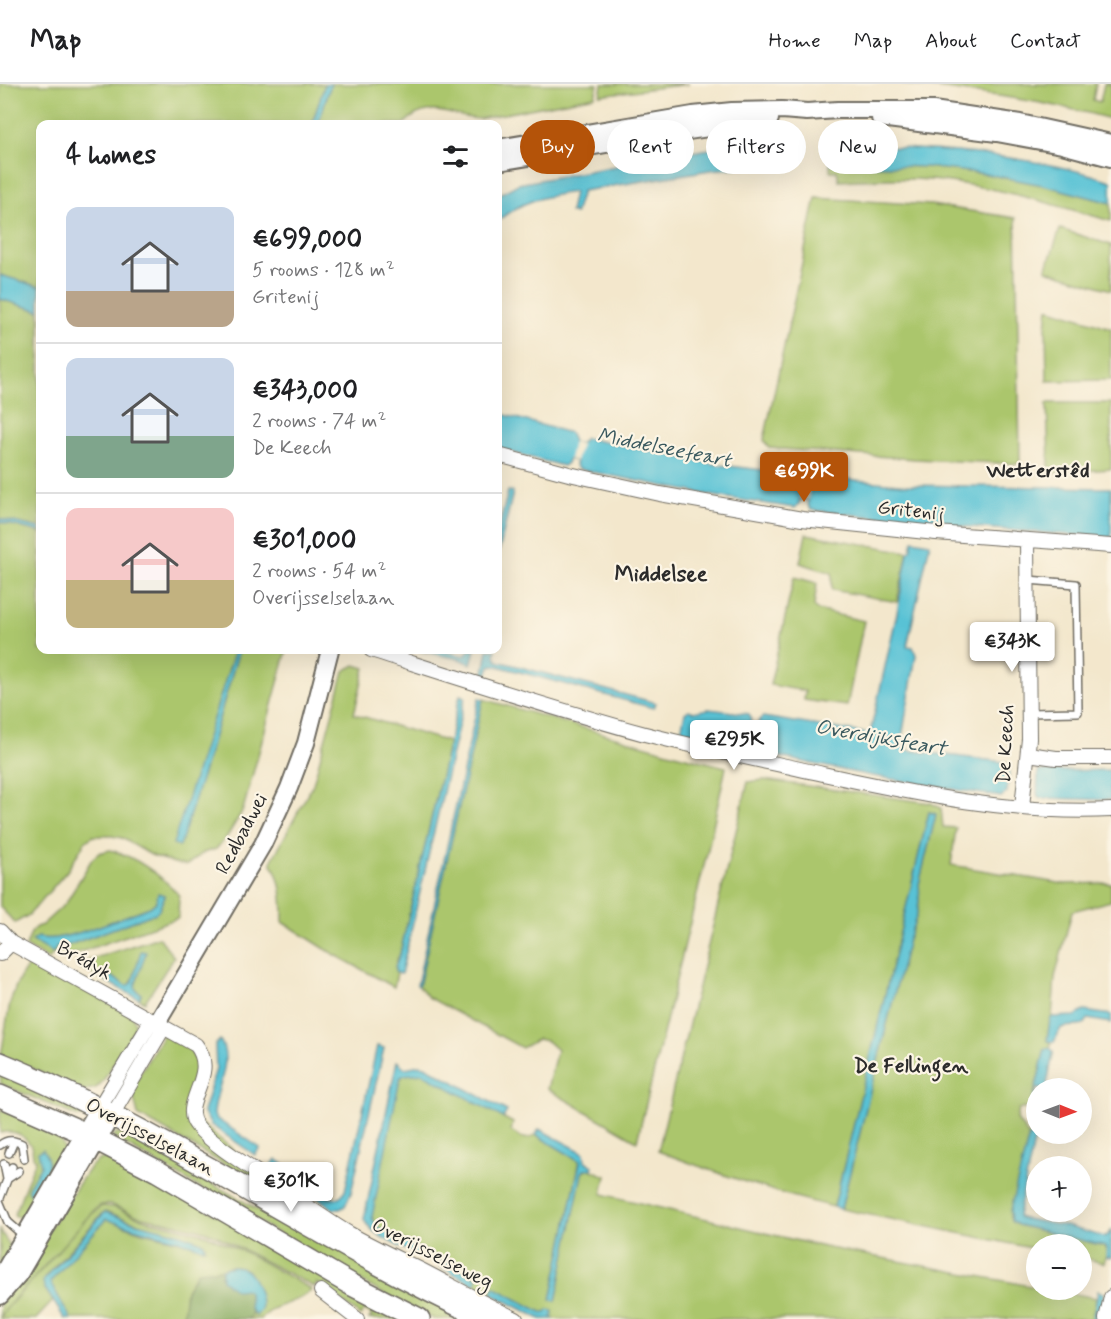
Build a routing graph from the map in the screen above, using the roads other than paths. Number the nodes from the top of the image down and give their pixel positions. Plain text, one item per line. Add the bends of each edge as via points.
1 (807, 112) junction
2 (829, 112) junction
3 (1111, 143) edge
4 (502, 147) edge
5 (1111, 158) edge
6 (502, 161) edge
7 (502, 456) edge
8 (1027, 540) junction
9 (1111, 546) edge
10 (1028, 580) junction
11 (329, 654) edge
12 (383, 654) edge
13 (1029, 713) junction
14 (1028, 754) junction
15 (1111, 758) edge
16 (1022, 807) junction
17 (1111, 810) edge
18 (0, 931) edge
19 (11, 943) junction
20 (0, 954) edge
21 (158, 1023) junction
22 (2, 1064) edge
23 (0, 1096) edge
24 (106, 1112) junction
25 (92, 1137) junction
26 (14, 1141) junction
27 (0, 1145) edge
28 (9, 1153) dead end
29 (21, 1157) dead end
30 (4, 1164) dead end
31 (16, 1169) dead end
32 (8, 1179) junction
33 (0, 1198) edge
34 (0, 1203) edge
35 (31, 1241) junction
36 (0, 1278) edge
37 (321, 1291) dead end
38 (0, 1296) edge
39 (1111, 1296) edge
40 (357, 1319) edge
41 (419, 1319) edge
42 (487, 1319) edge
43 (516, 1319) edge
44 (1106, 1319) edge

1 - 2 street
1 - 4 street via 717,112
1 - 6 street
2 - 3 street via 933,110 1020,123
2 - 5 street via 997,133
7 - 8 street, Gritenij via 660,494 802,519
8 - 9 street, Gritenij
8 - 10 street, De Keech
10 - 13 street, De Keech
10 - 13 lane via 1076,584 1078,712
11 - 21 street, Redbadwei via 306,743 278,813
12 - 16 street via 653,736 869,784
13 - 14 street, De Keech
14 - 15 street
14 - 16 street, De Keech
16 - 17 street
18 - 19 street, Brédyk
19 - 20 street
19 - 21 street, Brédyk
21 - 24 street, Redbadwei
21 - 43 street, Overijsselseweg via 196,1045 202,1053 204,1071 192,1117 204,1134 350,1233
22 - 24 main road, Overijsselselaan
23 - 25 main road, Overijsselselaan
24 - 25 street
24 - 42 main road, Overijsselselaan via 415,1284
25 - 35 street
25 - 41 main road, Overijsselselaan via 158,1171 342,1280
26 - 27 lane
26 - 28 lane
26 - 29 lane via 22,1144
30 - 32 lane
31 - 32 lane
32 - 33 lane
34 - 35 lane via 8,1222
35 - 36 street
35 - 38 street via 19,1274
37 - 40 street
39 - 44 street

